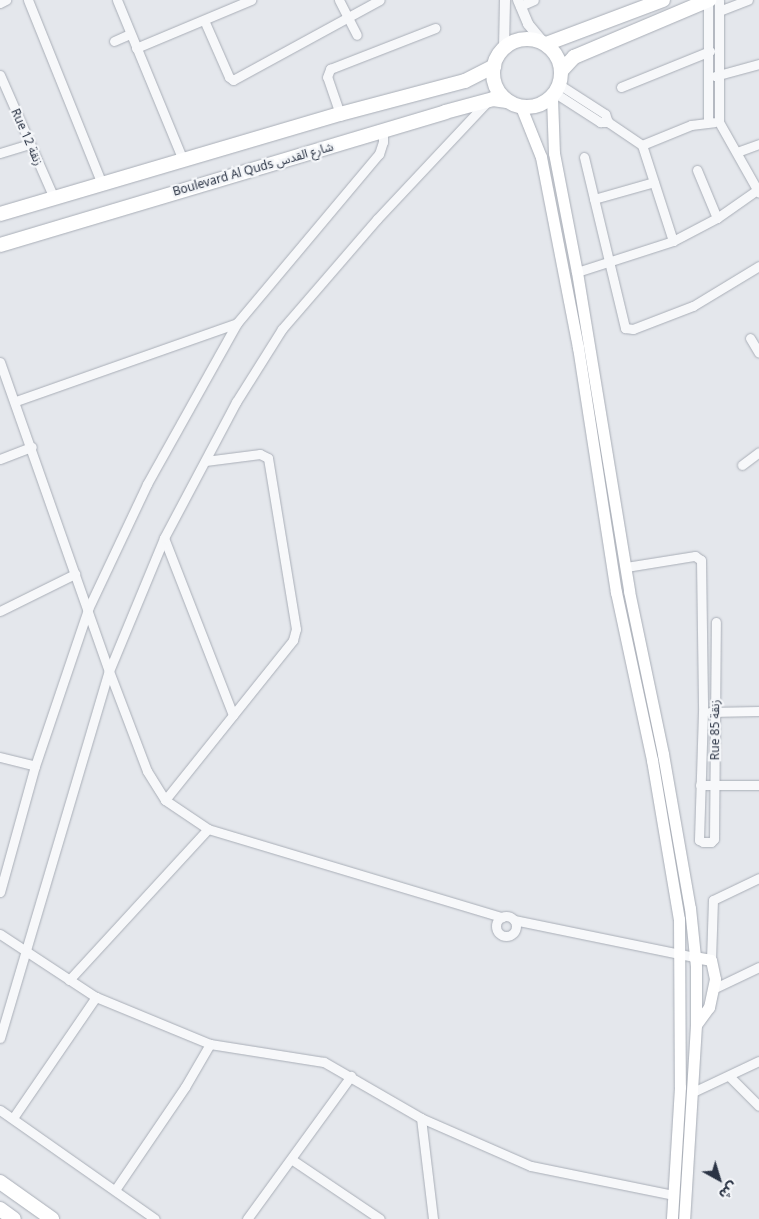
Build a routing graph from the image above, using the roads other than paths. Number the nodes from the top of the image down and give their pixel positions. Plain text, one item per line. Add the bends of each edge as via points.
1 (6, 0) edge
2 (28, 0) edge
3 (117, 0) edge
4 (251, 0) edge
5 (339, 0) edge
6 (380, 0) edge
7 (505, 0) edge
8 (534, 0) edge
9 (663, 0) edge
10 (712, 0) edge
11 (748, 0) edge
12 (0, 3) edge
13 (519, 3) edge
14 (719, 11) junction
15 (346, 17) junction
16 (204, 20) junction
17 (435, 28) dead end
18 (130, 34) junction
19 (357, 35) dead end
20 (114, 41) dead end
21 (544, 43) junction
22 (720, 47) junction
23 (136, 48) junction
24 (504, 48) junction
25 (707, 52) junction
26 (759, 64) edge
27 (494, 66) junction
28 (562, 70) junction
29 (0, 75) edge
30 (707, 76) junction
31 (720, 76) junction
32 (621, 86) dead end
33 (555, 92) junction
34 (489, 100) junction
35 (507, 101) junction
36 (522, 107) junction
37 (340, 114) junction
38 (708, 121) junction
39 (719, 122) junction
40 (382, 131) junction
41 (29, 144) junction
42 (759, 144) edge
43 (642, 145) junction
44 (737, 152) junction
45 (0, 153) edge
46 (584, 157) dead end
47 (182, 160) junction
48 (697, 170) dead end
49 (654, 182) junction
50 (102, 184) junction
51 (758, 192) edge
52 (54, 198) junction
53 (594, 198) junction
54 (0, 214) edge
55 (716, 218) junction
56 (673, 241) junction
57 (0, 245) edge
58 (609, 263) junction
59 (759, 266) edge
60 (577, 272) junction
61 (237, 323) junction
62 (750, 338) dead end
63 (759, 353) edge
64 (0, 362) edge
65 (16, 401) junction
66 (32, 447) junction
67 (759, 452) edge
68 (0, 459) edge
69 (205, 461) junction
70 (742, 465) dead end
71 (164, 538) junction
72 (626, 567) junction
73 (75, 574) junction
74 (88, 610) junction
75 (0, 611) edge
76 (716, 622) dead end
77 (109, 671) junction
78 (759, 711) edge
79 (703, 712) junction
80 (715, 712) junction
81 (233, 715) junction
82 (0, 757) edge
83 (35, 766) junction
84 (700, 785) junction
85 (715, 786) junction
86 (759, 786) edge
87 (165, 800) junction
88 (208, 829) junction
89 (759, 878) edge
90 (0, 892) edge
91 (502, 917) junction
92 (514, 920) junction
93 (0, 934) edge
94 (25, 952) junction
95 (680, 954) junction
96 (694, 957) junction
97 (711, 960) junction
98 (759, 967) edge
99 (69, 980) junction
100 (715, 988) junction
101 (96, 996) junction
102 (696, 1025) junction
103 (0, 1038) edge
104 (210, 1044) junction
105 (759, 1061) edge
106 (351, 1076) junction
107 (729, 1076) junction
108 (693, 1092) junction
109 (759, 1106) edge
110 (0, 1110) edge
111 (13, 1118) junction
112 (421, 1118) junction
113 (291, 1159) junction
114 (0, 1182) edge
115 (115, 1190) junction
116 (674, 1195) junction
117 (0, 1209) edge
118 (14, 1219) edge
119 (52, 1219) edge
120 (155, 1219) edge
121 (247, 1219) edge
122 (380, 1219) edge
123 (433, 1219) edge
124 (672, 1219) edge
125 (684, 1219) edge

1 - 12 street
2 - 50 street
3 - 18 street
4 - 16 street
5 - 15 street
6 - 15 street
7 - 24 street
8 - 13 street
9 - 21 main road
10 - 14 street
10 - 25 street
10 - 28 main road via 574,57
11 - 14 street
13 - 21 street
14 - 22 street
15 - 16 street via 232,80
15 - 19 street
16 - 23 street
17 - 37 street via 330,69 327,77
18 - 20 street
18 - 23 street
21 - 24 main road via 522,39
21 - 28 main road via 556,53
22 - 25 street
22 - 31 street
23 - 47 street
24 - 27 main road
25 - 30 street
25 - 32 street
26 - 31 street
27 - 35 main road via 495,85
27 - 37 main road via 465,81
28 - 33 main road
29 - 41 street, Rue 12 زنقة
30 - 31 street
30 - 38 street
31 - 39 street
33 - 36 main road via 532,107
33 - 43 street
33 - 60 main road via 554,153
34 - 35 main road, Boulevard Al Quds شارع القدس
34 - 40 main road, Boulevard Al Quds شارع القدس
34 - 69 street via 377,219 282,329 241,394
35 - 36 main road
36 - 95 main road via 541,157 576,338 616,592 652,760 679,919
37 - 47 main road
38 - 39 street
38 - 43 street
39 - 44 street
40 - 57 main road, Boulevard Al Quds شارع القدس
40 - 61 street via 379,154
41 - 45 street
41 - 52 street, Rue 12 زنقة
42 - 44 street
43 - 49 street
44 - 51 street
46 - 53 street
47 - 50 main road
48 - 55 street
49 - 53 street
49 - 56 street
50 - 52 main road
51 - 55 street
52 - 54 main road
53 - 58 street
55 - 56 street
56 - 58 street
58 - 59 street via 624,326 630,329 693,306
58 - 60 street
60 - 72 main road
61 - 65 street
61 - 74 street via 147,484
62 - 63 street
64 - 65 street
65 - 66 street
66 - 68 street
66 - 73 street
67 - 70 street
69 - 71 street
69 - 81 street via 260,454 268,458 296,625 292,640
71 - 77 street
71 - 81 street
72 - 79 street via 695,556 701,560
72 - 96 main road via 688,898
73 - 74 street
73 - 75 street
74 - 77 street
74 - 83 street
76 - 80 street, Rue 85 زنقة
77 - 87 street via 147,770
77 - 94 street
78 - 80 street
79 - 80 street
79 - 84 street
80 - 85 street, Rue 85 زنقة
81 - 87 street
82 - 83 street
83 - 90 street
84 - 85 street
84 - 85 street, Rue 85 زنقة via 699,841 711,842 714,839
85 - 86 street
87 - 88 street
88 - 91 street
88 - 99 street
89 - 97 street via 719,896 712,904
91 - 92 street
91 - 92 street via 496,926 504,936 514,932
92 - 95 street
93 - 94 street
94 - 99 street
94 - 103 street
95 - 96 street
95 - 116 main road via 680,1087
96 - 97 main road
96 - 102 main road
97 - 100 main road via 715,966
98 - 100 street
99 - 101 street
100 - 102 main road via 709,1007
101 - 104 street
101 - 111 street
102 - 108 main road
104 - 106 street via 324,1062
104 - 115 street via 190,1080
105 - 107 street
106 - 112 street
106 - 113 street
107 - 108 street
107 - 109 street
108 - 125 main road
110 - 111 street
111 - 115 street
112 - 116 street via 531,1166
112 - 123 street
113 - 121 street
113 - 122 street
114 - 119 main road
115 - 120 street
116 - 124 main road
117 - 118 main road

